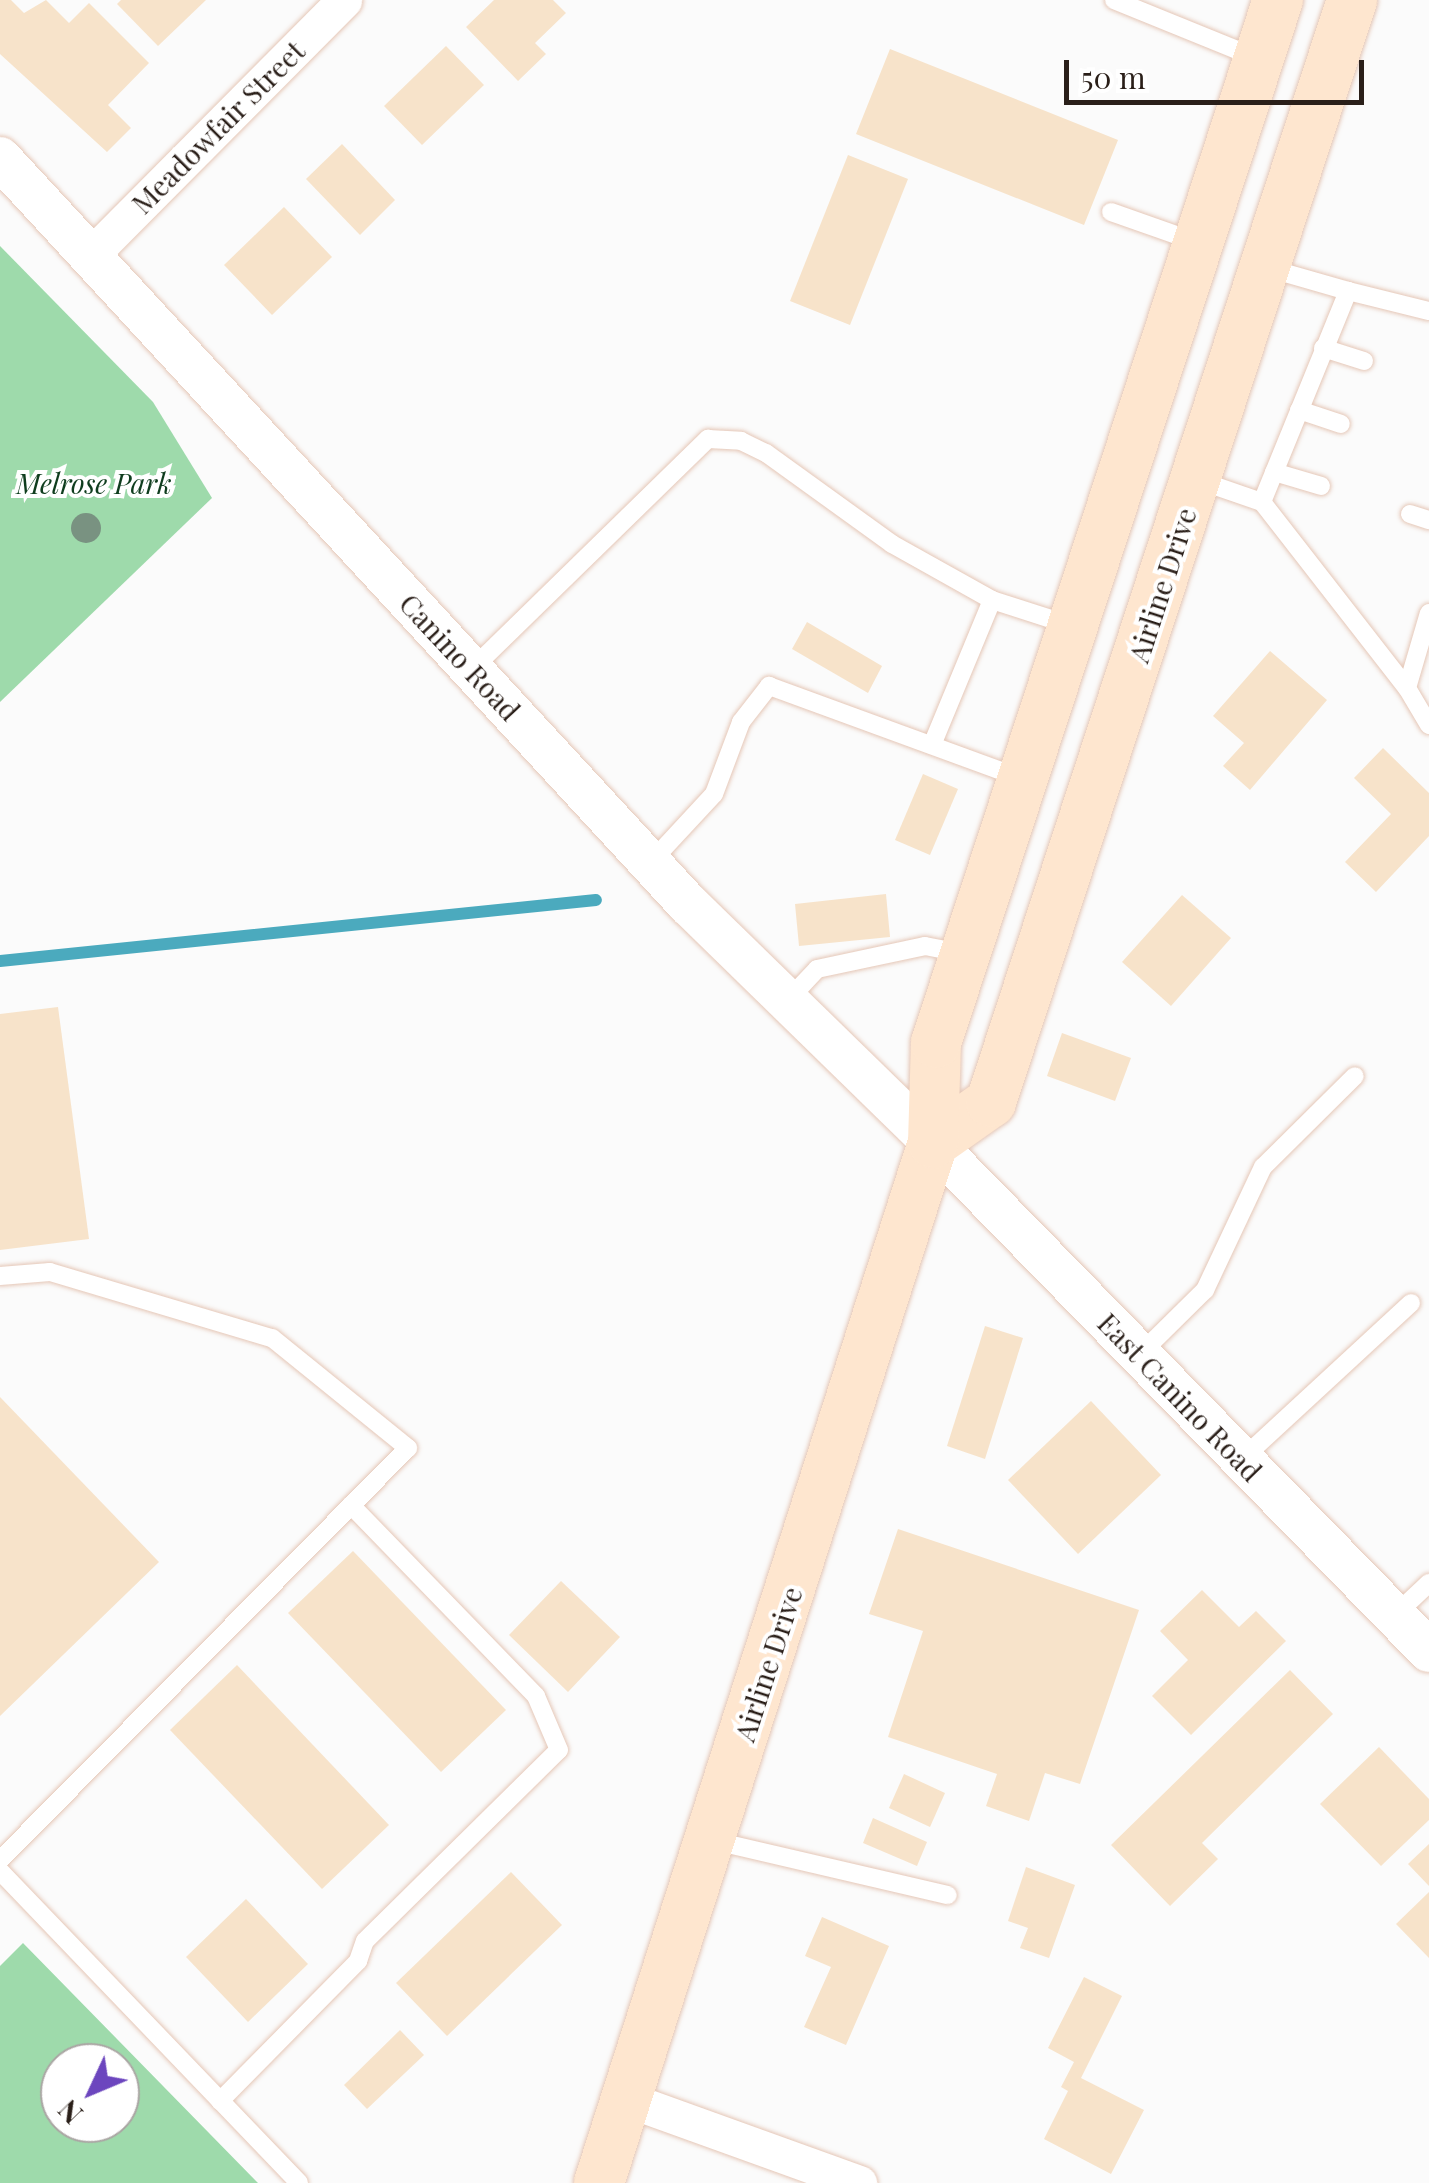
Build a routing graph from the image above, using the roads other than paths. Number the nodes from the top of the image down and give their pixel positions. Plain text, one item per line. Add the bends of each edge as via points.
1 (344, 0) edge
2 (1114, 0) edge
3 (1278, 0) edge
4 (1352, 0) edge
5 (1261, 60) junction
6 (0, 158) edge
7 (1111, 212) dead end
8 (1197, 242) junction
9 (92, 254) junction
10 (1265, 268) junction
11 (1348, 291) junction
12 (1429, 311) edge
13 (1323, 348) junction
14 (1364, 361) dead end
15 (1300, 410) junction
16 (1342, 424) dead end
17 (1274, 472) junction
18 (1197, 480) junction
19 (1321, 486) dead end
20 (1262, 502) junction
21 (1410, 514) dead end
22 (1429, 520) edge
23 (992, 600) junction
24 (1429, 613) edge
25 (1074, 626) junction
26 (471, 669) junction
27 (1408, 688) junction
28 (1429, 725) edge
29 (932, 745) junction
30 (1023, 780) junction
31 (650, 862) junction
32 (965, 954) junction
33 (787, 1001) junction
34 (1355, 1076) dead end
35 (933, 1143) junction
36 (0, 1276) edge
37 (1411, 1302) dead end
38 (1139, 1356) junction
39 (1241, 1460) junction
40 (351, 1505) junction
41 (1429, 1583) edge
42 (1395, 1616) junction
43 (1429, 1650) edge
44 (711, 1840) junction
45 (0, 1860) edge
46 (0, 1871) edge
47 (948, 1894) dead end
48 (626, 2099) junction
49 (220, 2101) junction
50 (298, 2183) edge
51 (599, 2183) edge
52 (860, 2183) edge

1 - 9 street, Meadowfair Street
2 - 5 lane
3 - 5 main road, Airline Drive
4 - 10 main road, Airline Drive
5 - 8 main road, Airline Drive
6 - 9 street, Canino Road
7 - 8 lane
8 - 10 main road
8 - 25 main road, Airline Drive
9 - 26 street, Canino Road
10 - 11 lane
10 - 18 main road, Airline Drive
11 - 12 lane
11 - 13 lane
13 - 14 lane
13 - 15 lane
15 - 16 lane
15 - 17 lane
17 - 19 lane
17 - 20 lane
18 - 20 lane
18 - 35 main road, Airline Drive via 990,1102
20 - 27 lane
21 - 22 lane
23 - 25 lane
23 - 26 lane via 892,544 766,453 708,439
23 - 29 lane
24 - 27 lane
25 - 30 main road, Airline Drive
26 - 31 street, Canino Road
27 - 28 lane
29 - 30 lane
29 - 31 lane via 769,686 741,722 714,794
30 - 32 main road, Airline Drive
31 - 33 street, Canino Road
32 - 33 lane via 925,946 816,969
32 - 35 main road, Airline Drive via 936,1043
33 - 35 street, Canino Road
34 - 38 lane via 1264,1166 1205,1290
35 - 38 street, East Canino Road
35 - 44 main road, Airline Drive
36 - 40 lane via 50,1272 272,1338 408,1448
37 - 39 lane
38 - 39 street, East Canino Road
39 - 42 street, East Canino Road
40 - 45 lane
40 - 49 lane via 536,1696 559,1750 365,1940 358,1961
41 - 42 lane
42 - 43 street, East Canino Road
44 - 47 lane
44 - 48 main road, Airline Drive
46 - 49 lane
48 - 51 main road, Airline Drive
48 - 52 street
49 - 50 lane

